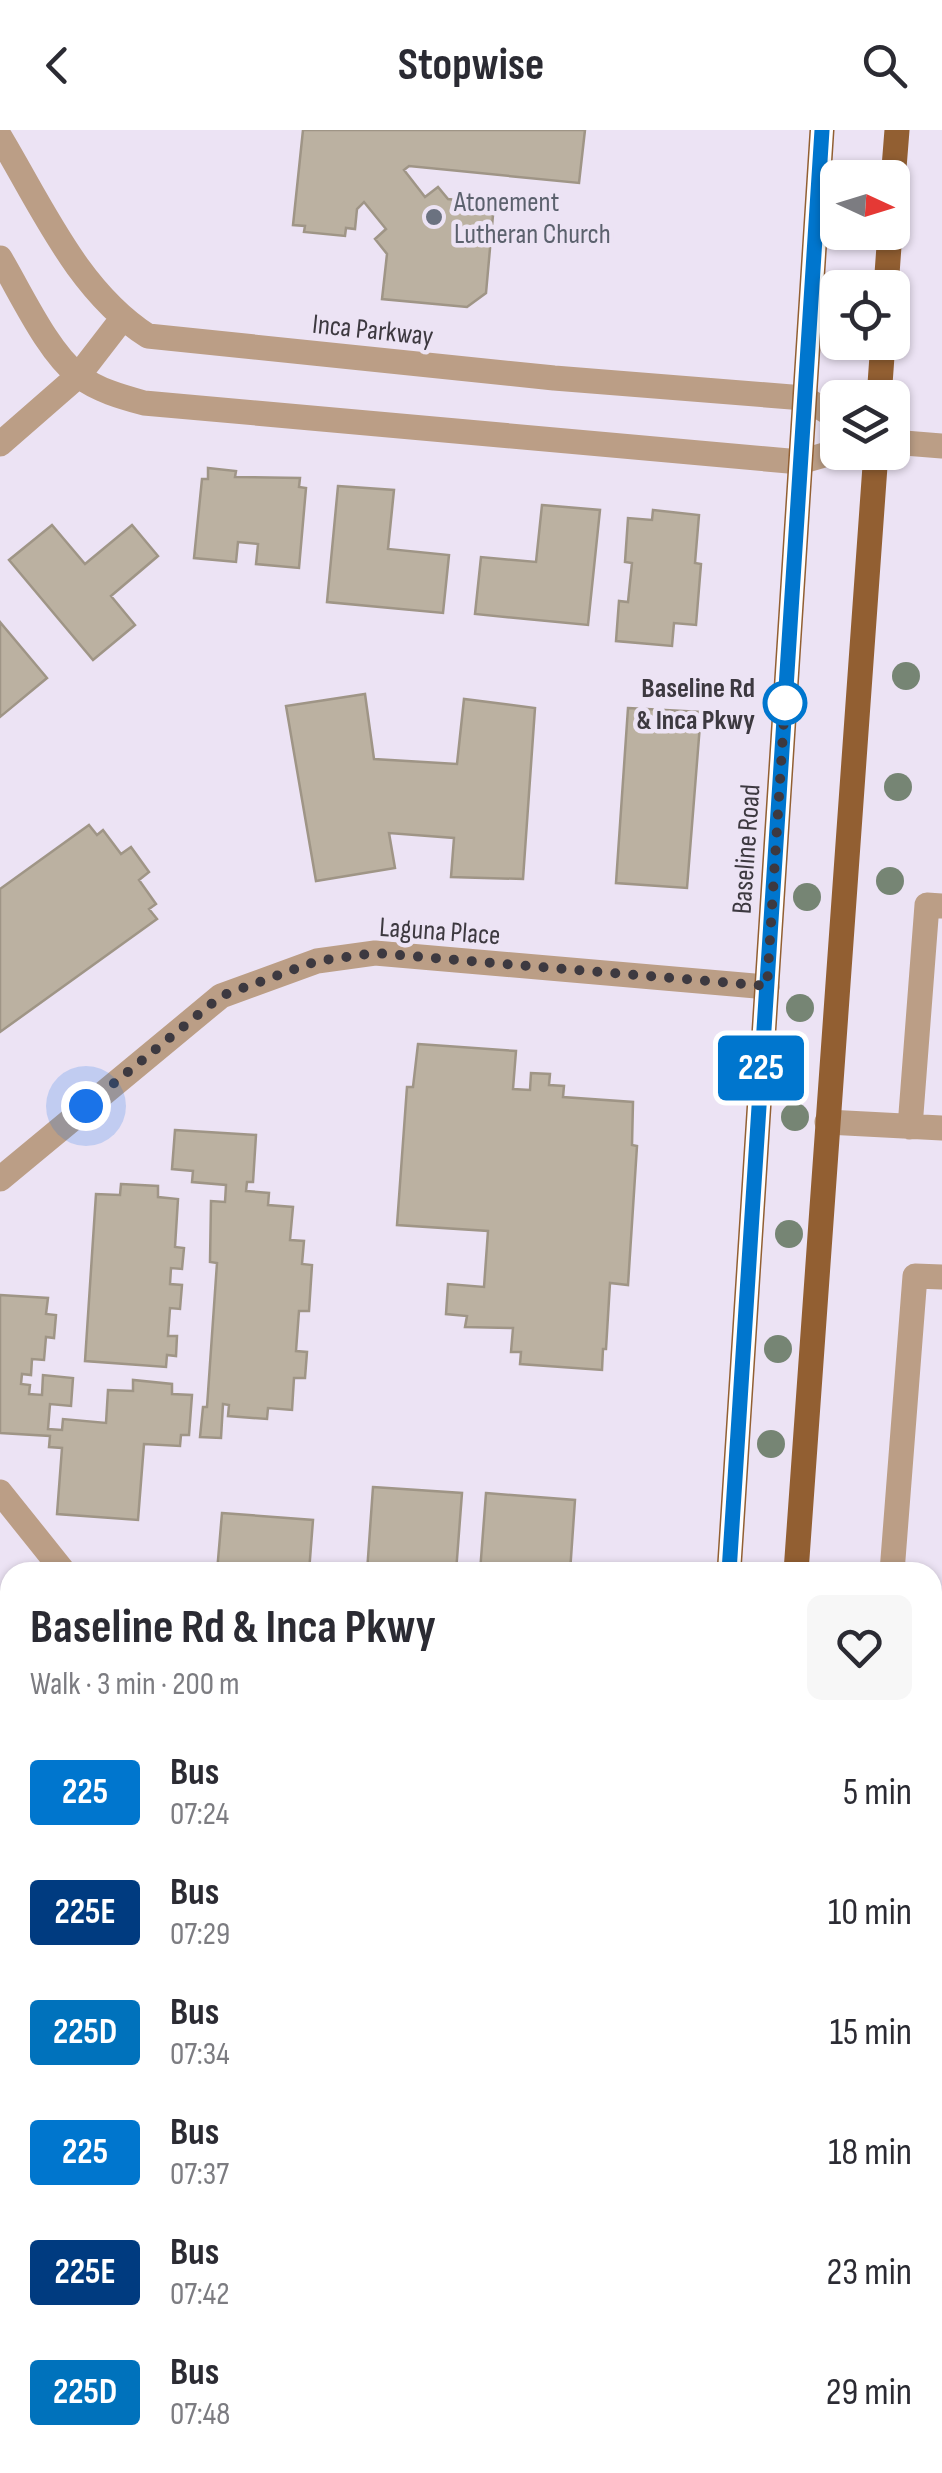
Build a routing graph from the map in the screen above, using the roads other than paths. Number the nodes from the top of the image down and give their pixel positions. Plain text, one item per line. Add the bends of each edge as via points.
1 (822, 130) edge
2 (896, 130) edge
3 (0, 137) edge
4 (894, 160) edge
5 (0, 258) edge
6 (122, 319) junction
7 (78, 376) junction
8 (804, 398) junction
9 (820, 407) edge
10 (910, 443) edge
11 (0, 444) edge
12 (942, 446) edge
13 (820, 457) edge
14 (800, 462) junction
15 (875, 470) edge
16 (942, 906) edge
17 (767, 986) junction
18 (827, 1122) junction
19 (910, 1126) junction
20 (942, 1128) edge
21 (0, 1178) edge
22 (942, 1277) edge
23 (0, 1492) edge
24 (56, 1562) edge
25 (730, 1562) edge
26 (797, 1562) edge
27 (893, 1562) edge

1 - 8 main road, Baseline Road
2 - 4 main road
3 - 6 street, Inca Parkway via 78,266
5 - 7 street
6 - 7 street
6 - 8 street, Inca Parkway via 148,336
7 - 11 street
7 - 14 street via 112,394 188,409
8 - 9 street, Inca Parkway
8 - 14 main road, Baseline Road
10 - 12 street
13 - 14 street
14 - 17 main road, Baseline Road
15 - 18 main road
16 - 19 street via 927,905
17 - 21 street, Laguna Place via 375,953 317,961 221,996
17 - 25 main road, Baseline Road
18 - 19 street
18 - 26 main road
19 - 20 street
22 - 27 street via 915,1276
23 - 24 street

